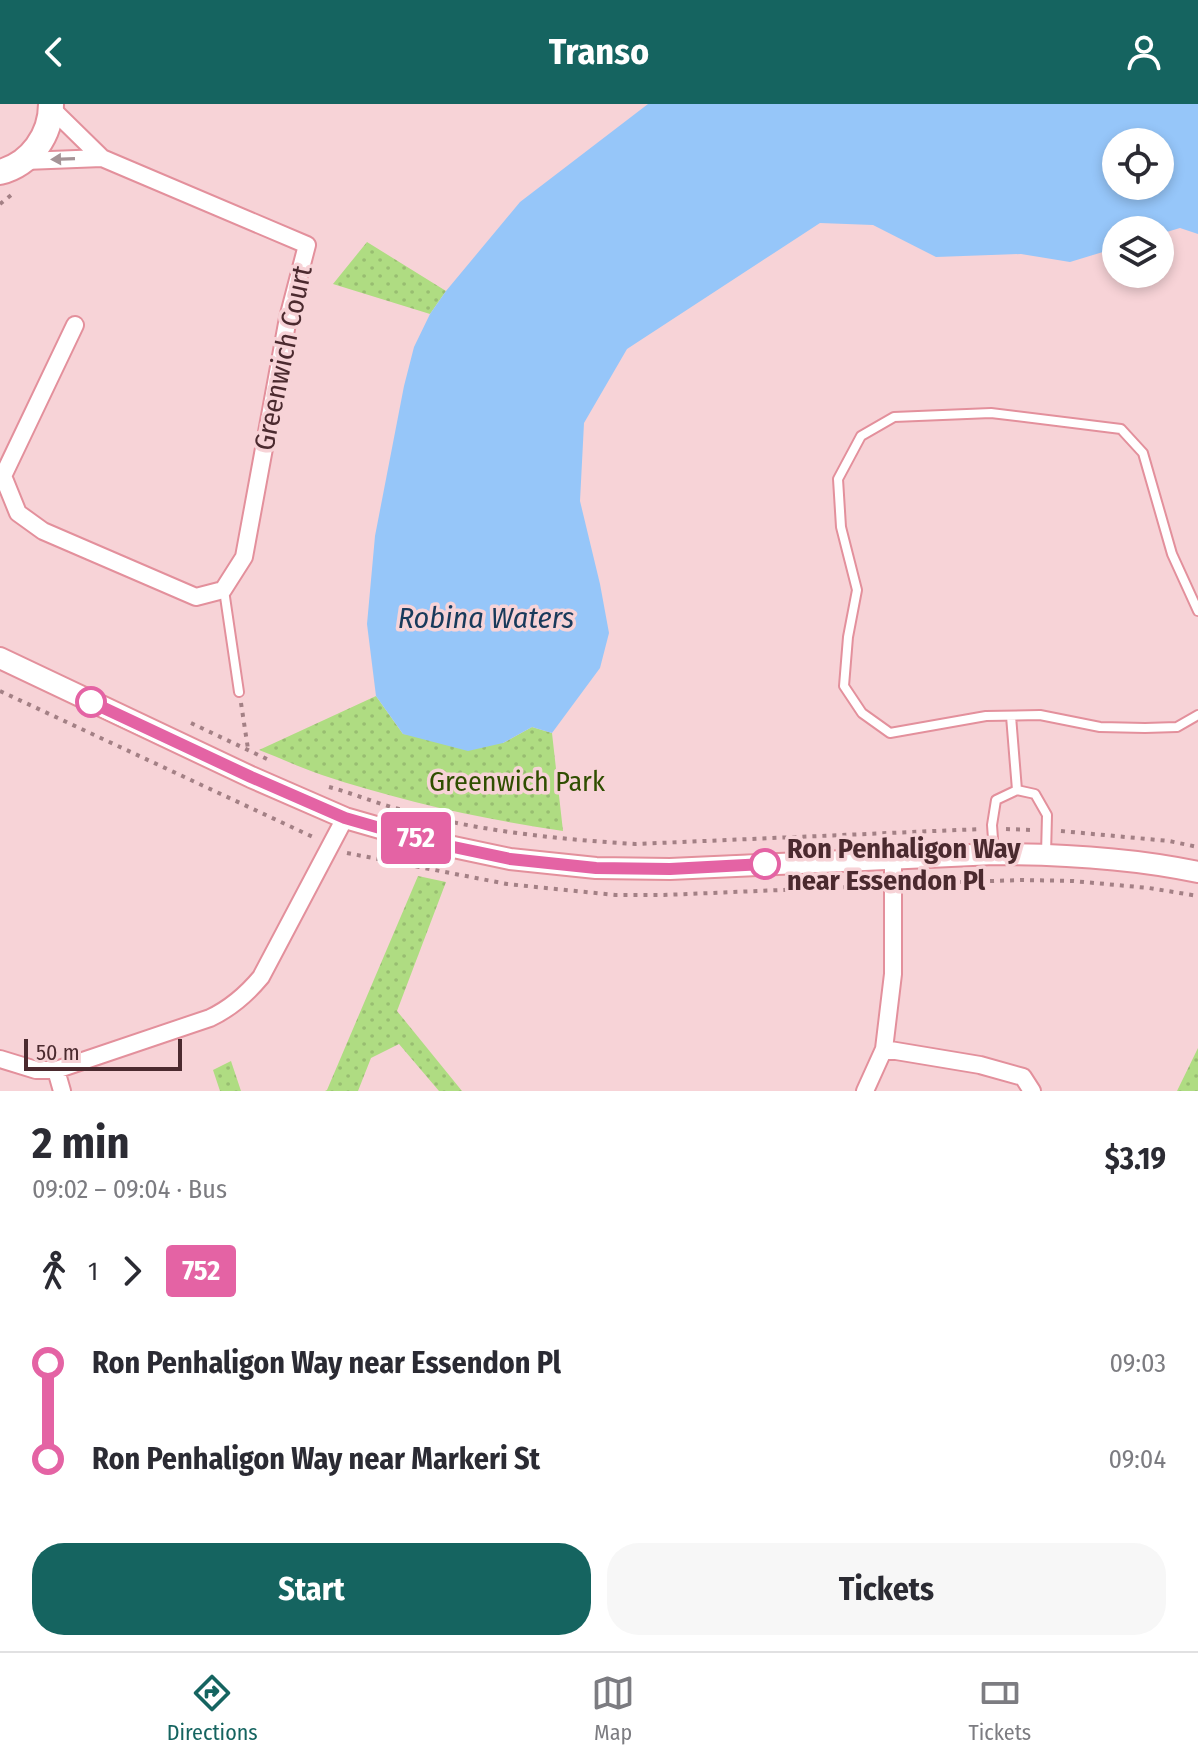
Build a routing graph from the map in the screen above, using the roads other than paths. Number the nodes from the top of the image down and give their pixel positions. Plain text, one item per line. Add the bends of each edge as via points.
1 (51, 106) edge
2 (102, 158) junction
3 (25, 161) junction
4 (0, 172) edge
5 (75, 325) dead end
6 (223, 590) junction
7 (1198, 611) edge
8 (0, 658) edge
9 (239, 692) road end
10 (1198, 715) edge
11 (1011, 716) junction
12 (1017, 790) junction
13 (345, 818) junction
14 (994, 854) junction
15 (1046, 854) junction
16 (893, 859) junction
17 (1198, 872) edge
18 (884, 1049) junction
19 (0, 1059) edge
20 (56, 1070) junction
21 (62, 1091) edge
22 (865, 1091) edge
23 (1032, 1091) edge

1 - 2 street, Greenwich Court
1 - 3 main road via 48,128
2 -> 3 street, Greenwich Court
2 - 6 street, Greenwich Court via 307,245 288,318 244,557
3 - 4 main road
5 - 6 street via 3,476 18,513 43,531 196,597
6 - 9 lane
7 - 11 lane via 1172,554 1143,453 1121,429 991,413 894,417 861,436 838,479 841,527 857,590 844,686 862,713 890,733
8 - 13 street
10 - 11 lane via 1177,727 1145,728
11 - 12 lane
12 - 14 lane via 996,800
12 - 15 lane via 1035,794 1047,815
13 - 16 street via 510,859 596,868
13 - 20 street via 261,977 246,995 210,1018
14 - 15 street
14 - 16 street
15 - 17 street
16 - 18 street via 893,974
18 - 22 street
18 - 23 street via 1023,1077
19 - 20 street
20 - 21 street

